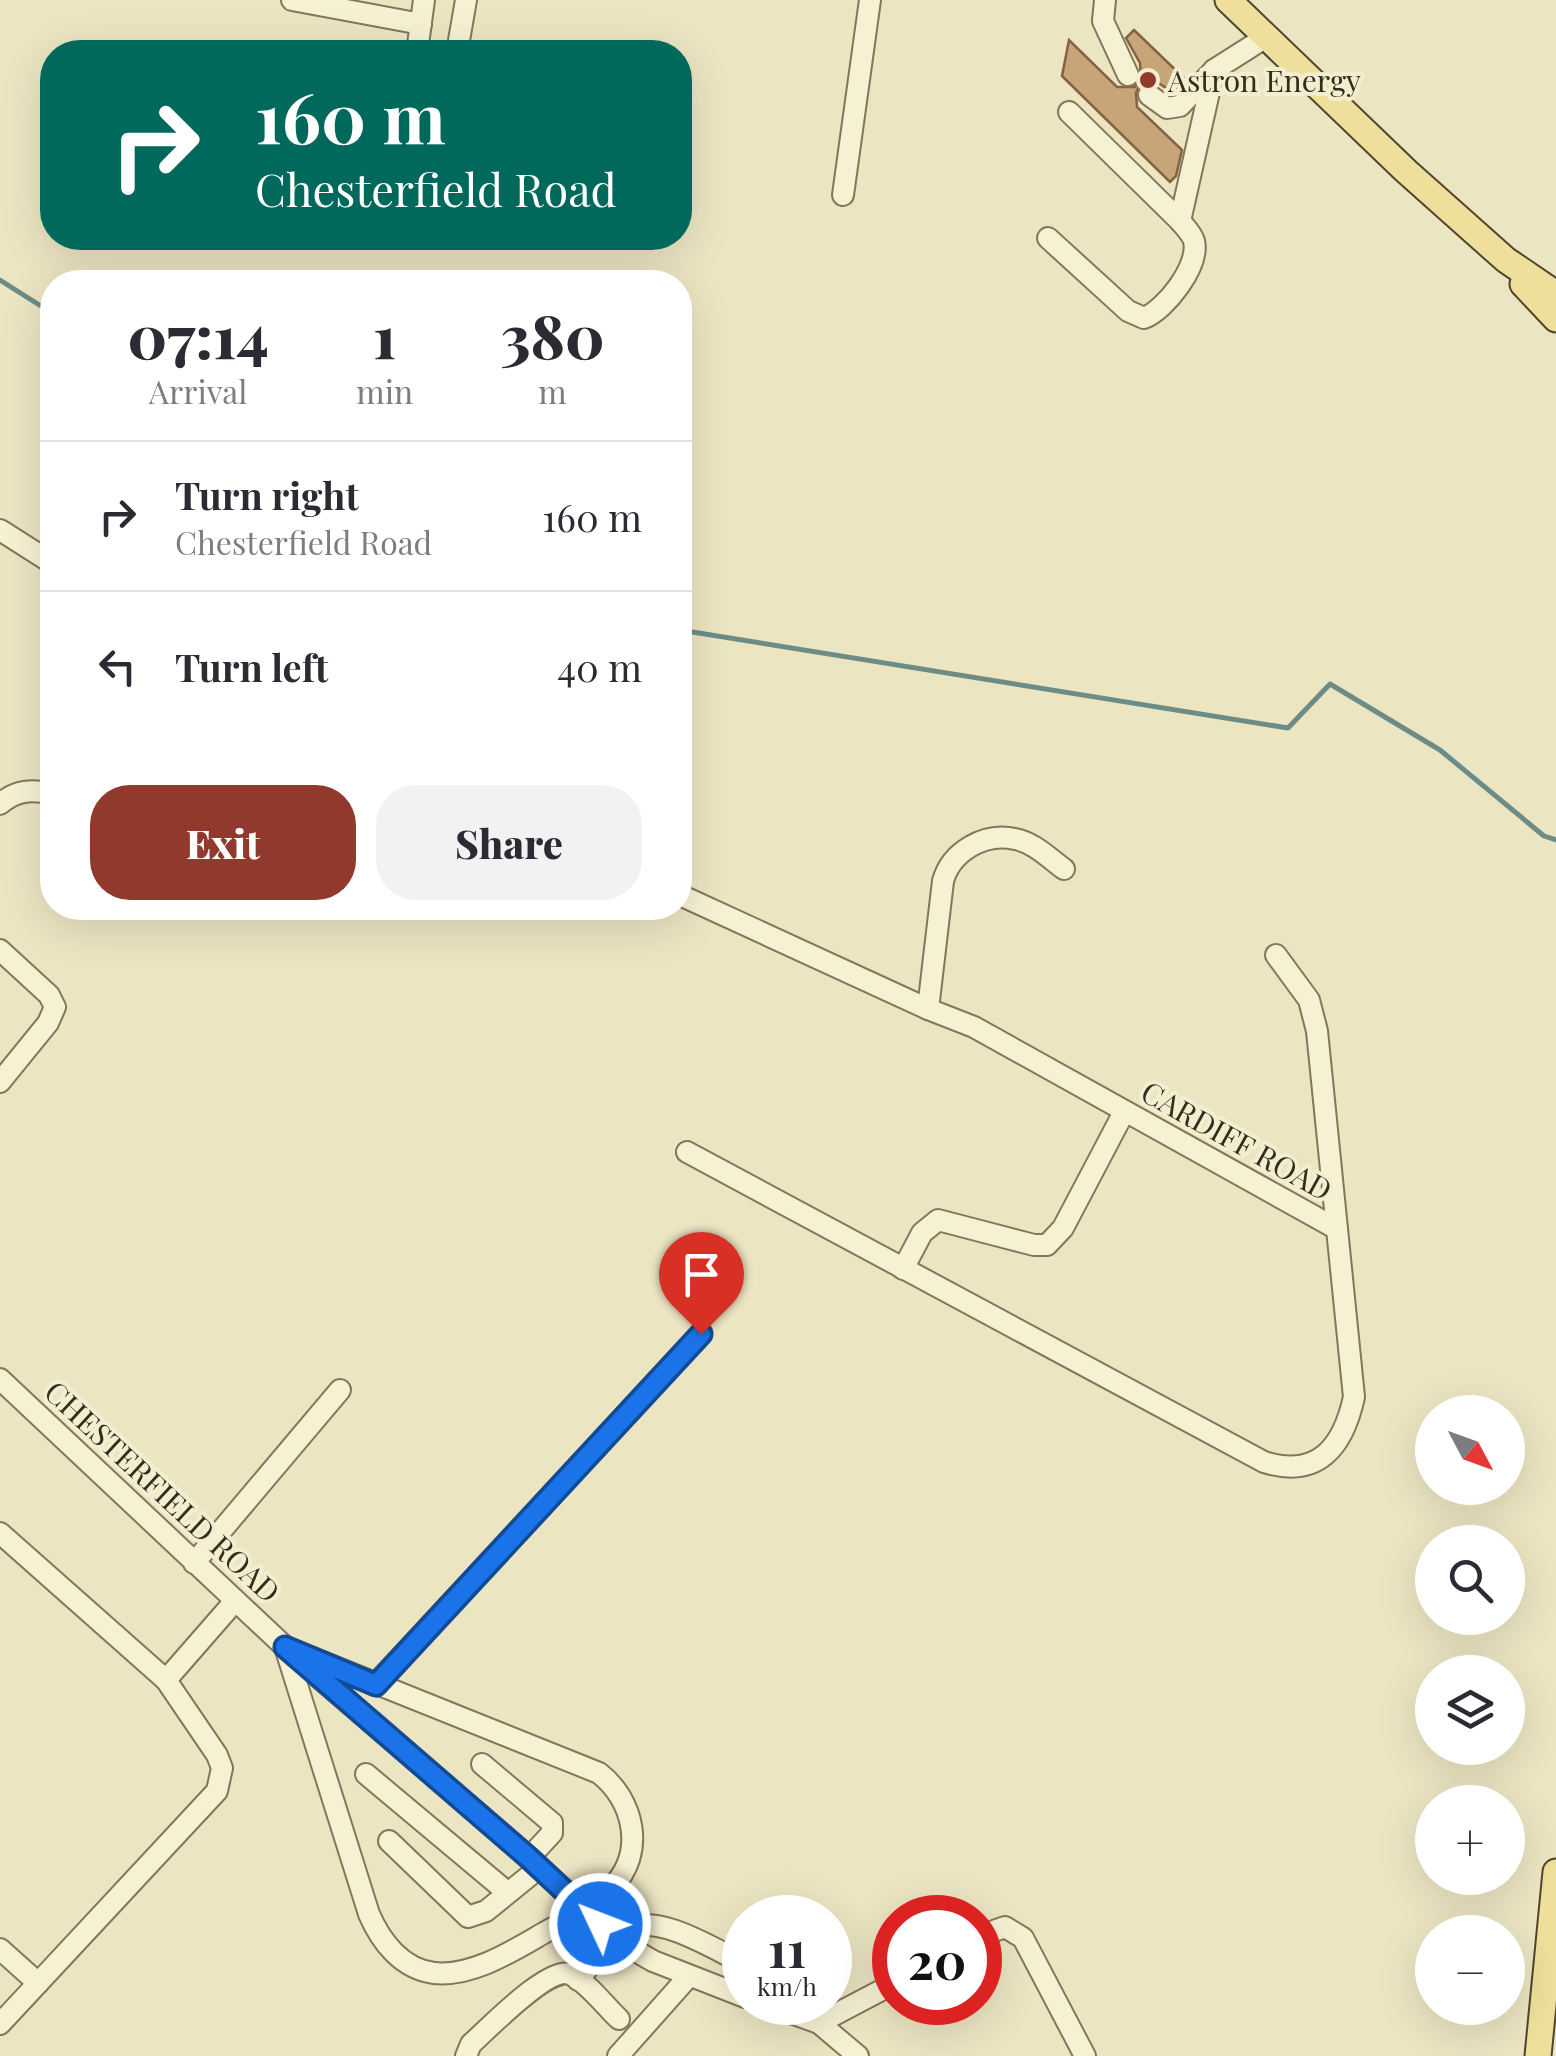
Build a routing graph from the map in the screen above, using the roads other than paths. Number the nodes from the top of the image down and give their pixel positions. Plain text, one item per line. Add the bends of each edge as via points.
1 (292, 0) edge
2 (424, 0) edge
3 (466, 0) edge
4 (870, 0) edge
5 (1106, 0) edge
6 (1228, 0) edge
7 (421, 24) junction
8 (1266, 37) junction
9 (419, 40) edge
10 (459, 40) edge
11 (1214, 70) junction
12 (1128, 75) dead end
13 (1149, 96) dead end
14 (1070, 112) dead end
15 (843, 195) dead end
16 (1180, 221) junction
17 (1048, 238) dead end
18 (1506, 260) junction
19 (1556, 294) edge
20 (1556, 319) edge
21 (0, 530) edge
22 (40, 555) edge
23 (40, 791) edge
24 (0, 804) edge
25 (1064, 869) dead end
26 (692, 901) edge
27 (0, 950) edge
28 (1276, 955) dead end
29 (928, 1010) junction
30 (0, 1082) edge
31 (1124, 1112) junction
32 (686, 1152) dead end
33 (1337, 1229) junction
34 (903, 1270) junction
35 (701, 1334) dead end
36 (0, 1379) edge
37 (340, 1390) dead end
38 (0, 1533) edge
39 (194, 1563) junction
40 (236, 1601) junction
41 (285, 1647) junction
42 (166, 1680) junction
43 (376, 1685) junction
44 (482, 1764) dead end
45 (366, 1774) dead end
46 (390, 1840) dead end
47 (534, 1863) junction
48 (1556, 1872) edge
49 (507, 1892) junction
50 (585, 1909) junction
51 (1002, 1928) edge
52 (615, 1939) junction
53 (0, 1949) edge
54 (722, 1954) edge
55 (689, 1976) junction
56 (578, 1980) junction
57 (38, 1983) junction
58 (722, 1988) edge
59 (619, 2019) dead end
60 (0, 2024) edge
61 (821, 2025) edge
62 (466, 2056) edge
63 (618, 2056) edge
64 (858, 2056) edge
65 (1086, 2056) edge
66 (1538, 2056) edge

1 - 7 street
2 - 7 street
3 - 10 street
4 - 15 street
5 - 12 street via 1103,21
6 - 8 main road
7 - 9 street
8 - 11 street
8 - 18 main road
11 - 13 street via 1180,106 1167,108
11 - 16 street
14 - 16 street
16 - 17 street via 1194,243 1189,272 1144,318
18 - 19 main road
18 - 20 main road
21 - 22 street
23 - 24 street via 17,792
25 - 29 street via 1012,838 977,843 950,862 942,881
26 - 29 street, CARDIFF ROAD
27 - 30 street via 55,1008
28 - 33 street via 1314,1014
29 - 31 street, CARDIFF ROAD via 1002,1042
31 - 33 street, CARDIFF ROAD
31 - 34 street via 1064,1228 1047,1245 938,1220 922,1233
32 - 34 street, CARDIFF ROAD
33 - 34 street, CARDIFF ROAD via 1354,1397 1346,1426 1328,1452 1291,1469 1264,1462
35 - 43 street
36 - 39 street, CHESTERFIELD ROAD
37 - 39 street
38 - 42 street
39 - 40 street, CHESTERFIELD ROAD
40 - 41 street, CHESTERFIELD ROAD
40 - 42 street
41 - 43 street, CHESTERFIELD ROAD
41 - 47 street, CHESTERFIELD ROAD
41 - 50 street, CHESTERFIELD ROAD via 369,1914 395,1954 421,1970 456,1973
42 - 57 street via 218,1755 217,1791
43 - 50 street, CHESTERFIELD ROAD via 576,1761 619,1791 630,1814 628,1858 616,1884
44 - 47 street via 552,1824
45 - 49 street
46 - 49 street via 463,1914 480,1914
47 - 49 street
47 - 50 street, CHESTERFIELD ROAD
48 - 66 main road
50 - 52 street
51 - 65 street via 1022,1938
52 - 54 street via 631,1928 656,1925
52 - 55 street
52 - 56 street
53 - 57 street
55 - 58 street
55 - 63 street
56 - 59 street
56 - 62 street via 568,1972 538,1985 470,2044
57 - 60 street
61 - 64 street

